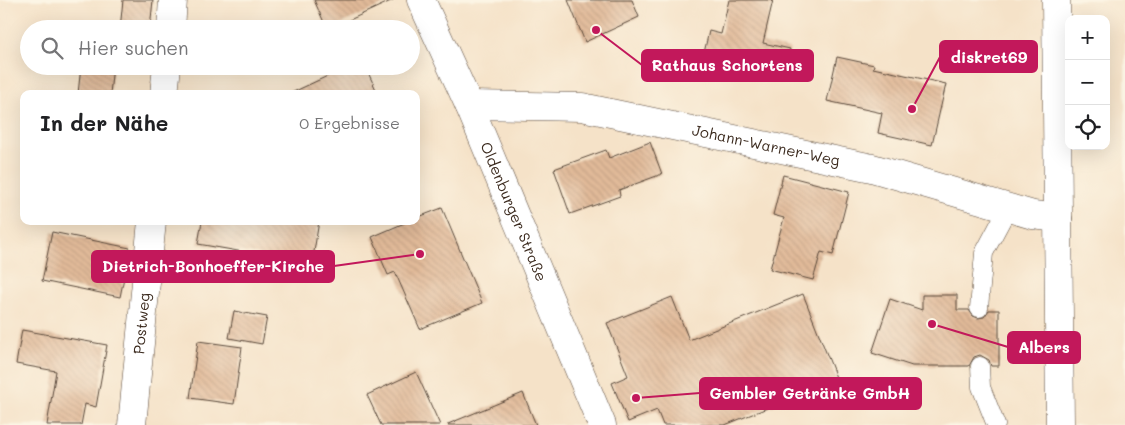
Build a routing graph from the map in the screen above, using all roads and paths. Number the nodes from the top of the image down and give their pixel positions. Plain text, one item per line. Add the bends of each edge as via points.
1 (173, 0) edge
2 (421, 0) edge
3 (1056, 0) edge
4 (171, 20) edge
5 (166, 75) edge
6 (164, 90) edge
7 (469, 105) junction
8 (1008, 208) junction
9 (1058, 218) junction
10 (152, 225) edge
11 (979, 308) dead end
12 (980, 366) dead end
13 (132, 425) edge
14 (602, 425) edge
15 (996, 425) edge
16 (1060, 425) edge

1 - 4 street
2 - 7 street, Oldenburger Straße
3 - 9 street
5 - 6 street
7 - 8 street, Johann-Warner-Weg via 582,107 872,168
7 - 14 street, Oldenburger Straße
8 - 9 street, Johann-Warner-Weg via 1033,216
8 - 11 lane via 984,252
9 - 16 street
10 - 13 street, Postweg
12 - 15 lane via 981,387

